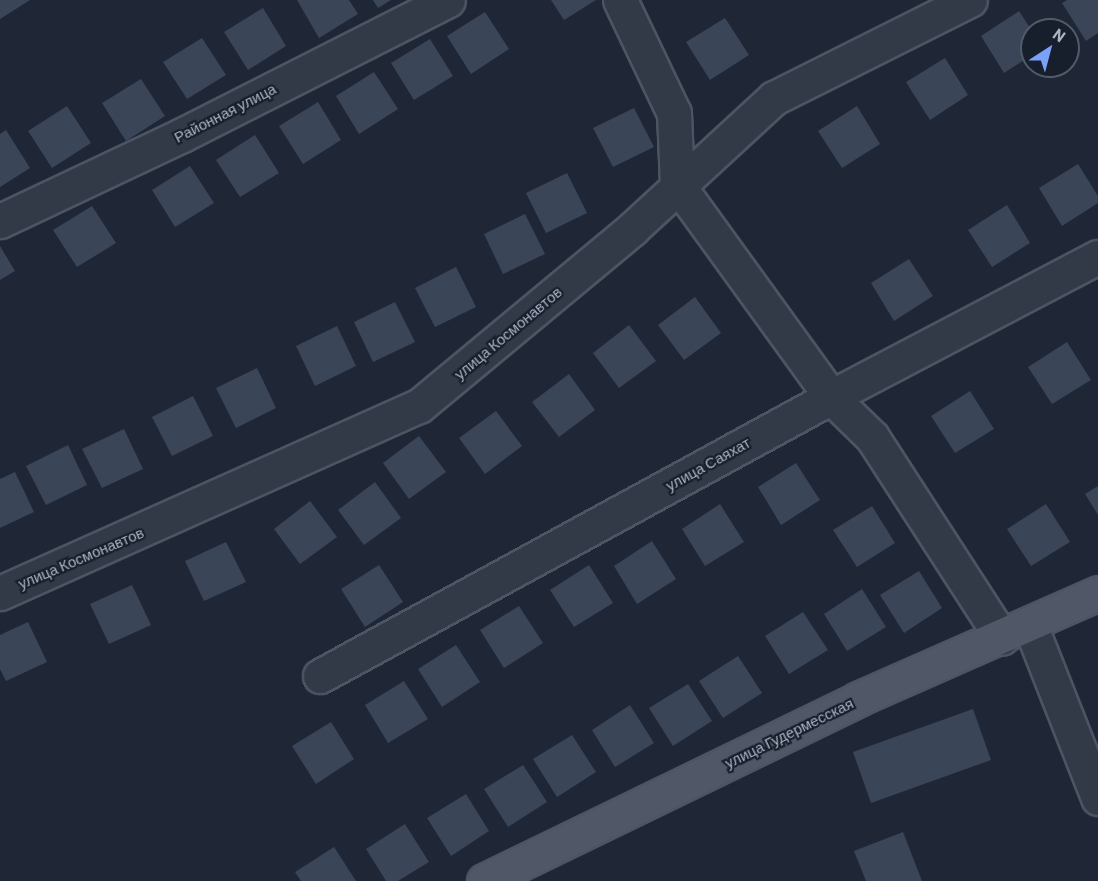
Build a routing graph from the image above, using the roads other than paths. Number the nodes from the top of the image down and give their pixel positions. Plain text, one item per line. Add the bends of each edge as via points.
1 (448, 0) edge
2 (620, 0) edge
3 (970, 0) edge
4 (677, 184) junction
5 (0, 221) edge
6 (1098, 257) edge
7 (831, 397) junction
8 (0, 593) edge
9 (1098, 593) edge
10 (1016, 631) junction
11 (320, 676) dead end
12 (1086, 734) edge
13 (1098, 798) edge
14 (484, 881) edge

1 - 5 street, Районная улица via 182,135
2 - 4 street via 674,113
3 - 4 street, улица Космонавтов via 774,98
4 - 7 street
4 - 8 street, улица Космонавтов via 632,229 419,406
6 - 7 street, улица Саяхат
7 - 10 street via 872,437
7 - 11 street, улица Саяхат
9 - 10 main road, улица Гудермесская
10 - 12 street
10 - 14 main road, улица Гудермесская via 858,699
12 - 13 street

